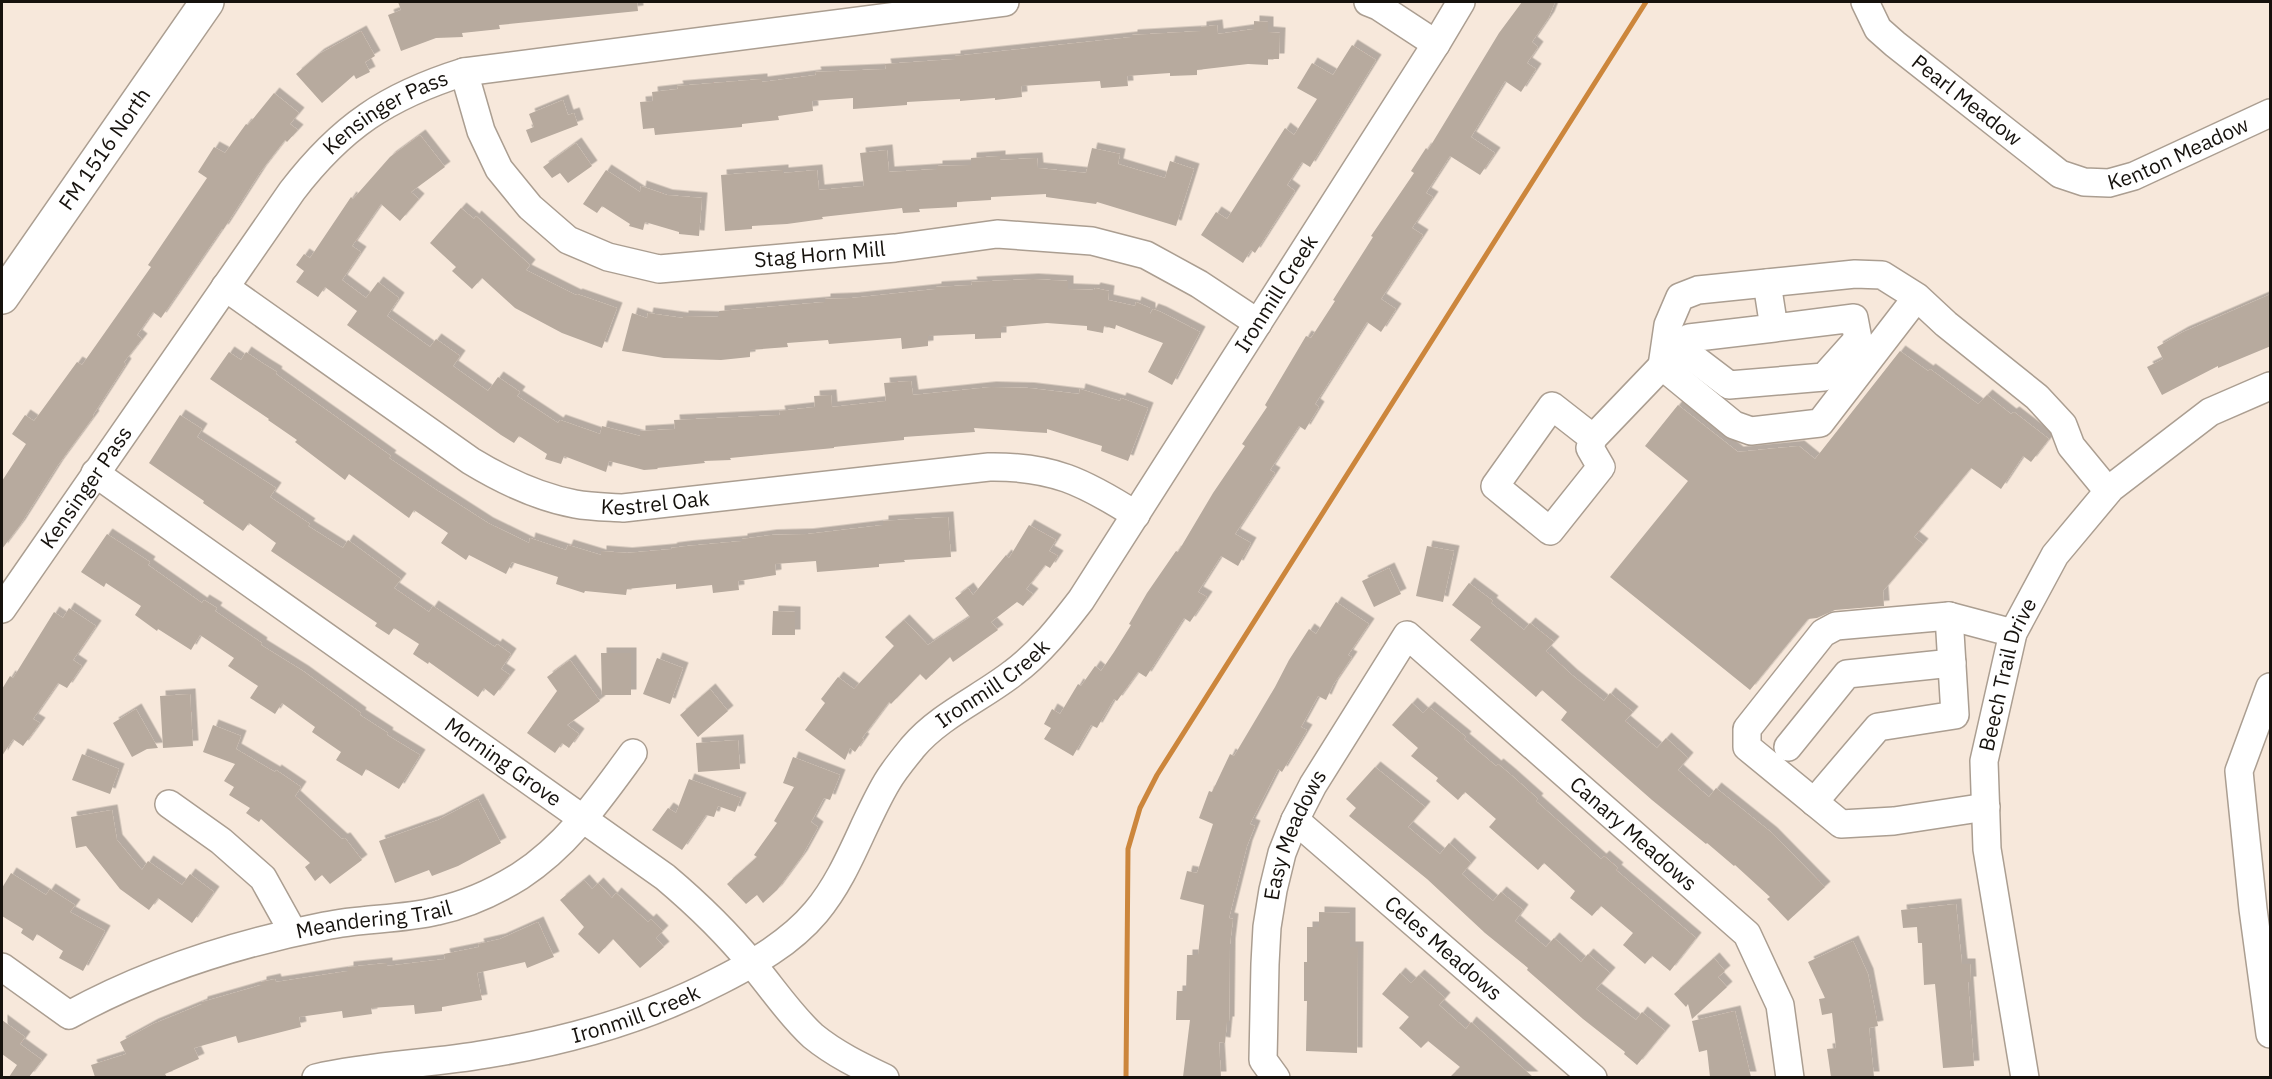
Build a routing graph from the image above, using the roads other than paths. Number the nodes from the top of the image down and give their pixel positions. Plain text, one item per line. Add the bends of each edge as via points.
1 (207, 2) edge
2 (1005, 2) edge
3 (1368, 2) edge
4 (1461, 2) edge
5 (1865, 2) edge
6 (1436, 44) junction
7 (464, 72) junction
8 (2271, 113) edge
9 (2084, 182) joint
10 (1767, 283) junction
11 (225, 287) junction
12 (2, 297) edge
13 (1917, 297) junction
14 (1258, 323) junction
15 (1774, 328) junction
16 (1662, 366) junction
17 (2271, 386) edge
18 (1593, 438) dead end
19 (95, 473) junction
20 (2108, 492) junction
21 (1136, 515) junction
22 (2, 609) edge
23 (1949, 616) junction
24 (2013, 633) junction
25 (1407, 635) joint
26 (1952, 663) junction
27 (2271, 687) edge
28 (1788, 747) dead end
29 (633, 753) dead end
30 (1814, 802) junction
31 (169, 804) dead end
32 (1986, 807) junction
33 (584, 820) junction
34 (1295, 820) junction
35 (2262, 908) edge
36 (293, 932) junction
37 (752, 964) junction
38 (2, 968) edge
39 (2271, 1034) edge
40 (445, 1069) edge
41 (1269, 1069) edge
42 (316, 1077) edge
43 (885, 1077) edge
44 (1593, 1077) edge
45 (1790, 1077) edge
46 (2025, 1077) edge

1 - 12 main road, FM 1516 North
2 - 7 street, Kensinger Pass
3 - 6 street
4 - 6 street, Ironmill Creek
5 - 9 street, Pearl Meadow via 1878,29 1895,44 2060,174
6 - 14 street, Ironmill Creek
7 - 11 street, Kensinger Pass via 401,95 356,123 326,149
7 - 14 street, Stag Horn Mill via 481,131 499,169 530,207 568,240 608,257 659,269 895,248 997,234 1092,241 1146,255
8 - 9 street, Kenton Meadow via 2134,176 2109,183
10 - 13 street via 1882,275
10 - 15 street
10 - 16 street via 1698,290 1680,297 1668,325
11 - 19 street, Kensinger Pass
11 - 21 street, Kestrel Oak via 503,481 577,505 623,508 1013,467 1060,475 1096,490
13 - 16 street via 1820,423 1751,431 1734,425
13 - 20 street via 2037,397 2063,425 2071,446
14 - 21 street, Ironmill Creek
15 - 15 street via 1854,318 1858,339 1824,377 1729,385 1687,353 1689,339
16 - 18 street
17 - 20 street, Beech Trail Drive via 2210,412
19 - 22 street, Kensinger Pass
19 - 33 street, Morning Grove
20 - 24 street, Beech Trail Drive via 2055,555
21 - 37 street, Ironmill Creek via 1054,635 1015,672 940,723 915,745 888,780 832,891 806,923
23 - 24 street
23 - 26 street
23 - 30 street via 1836,626 1822,633 1747,729 1747,747
24 - 32 street, Beech Trail Drive via 1984,761
25 - 34 street, Easy Meadows
25 - 45 street, Canary Meadows via 1747,934 1780,1005
26 - 28 street via 1847,674
26 - 30 street via 1955,715 1878,727
27 - 35 street via 2239,771
29 - 33 street, Meandering Trail
30 - 32 street via 1841,824 1894,821
31 - 36 street via 263,878
32 - 46 street, Beech Trail Drive via 1987,849
33 - 36 street, Meandering Trail via 519,877 473,899 438,911
33 - 37 street, Morning Grove via 689,897
34 - 41 street, Easy Meadows via 1282,854 1267,927
34 - 44 street, Celes Meadows
35 - 39 street
36 - 38 street, Meandering Trail via 151,974 69,1015
37 - 40 street, Ironmill Creek via 633,1019 586,1034 487,1054
37 - 43 street, Morning Grove via 788,1011 816,1038 836,1053
40 - 42 street, Ironmill Creek via 380,1066

